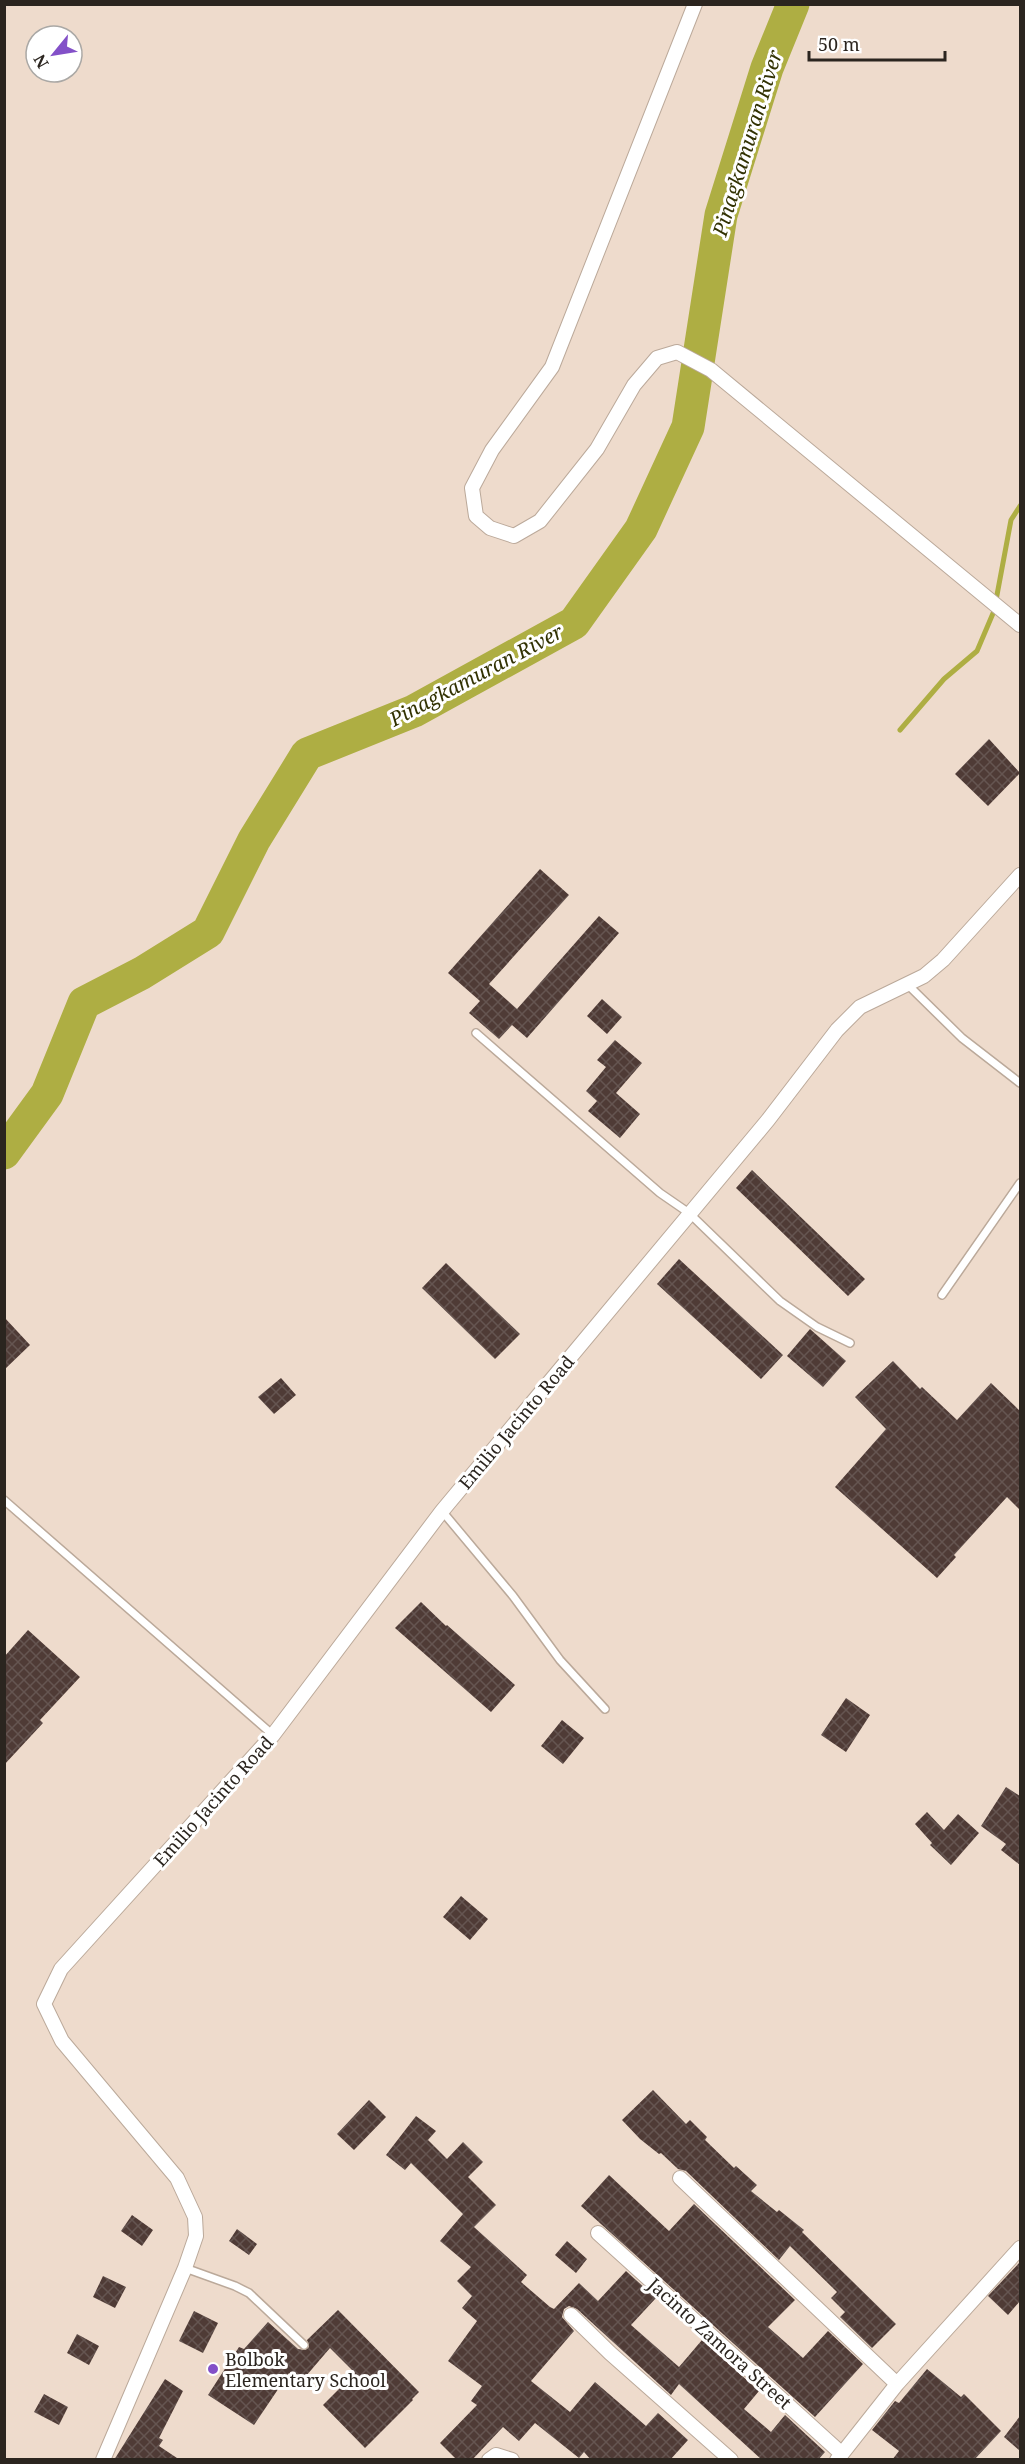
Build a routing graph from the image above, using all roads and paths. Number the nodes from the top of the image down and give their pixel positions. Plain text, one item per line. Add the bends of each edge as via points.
1 (695, 4) edge
2 (1020, 625) edge
3 (1020, 875) edge
4 (907, 984) junction
5 (476, 1033) dead end
6 (1020, 1083) edge
7 (1020, 1183) edge
8 (689, 1213) junction
9 (942, 1295) dead end
10 (850, 1343) dead end
11 (4, 1500) edge
12 (442, 1511) junction
13 (605, 1709) dead end
14 (273, 1735) junction
15 (680, 2178) dead end
16 (598, 2233) dead end
17 (1020, 2248) edge
18 (185, 2268) junction
19 (571, 2314) dead end
20 (304, 2345) dead end
21 (897, 2384) junction
22 (839, 2457) edge
23 (103, 2460) edge
24 (489, 2460) edge
25 (512, 2460) edge
26 (731, 2460) edge

1 - 2 street via 552,367 492,450 472,488 476,516 490,528 514,536 540,521 597,448 634,385 657,358 677,352 711,370
3 - 4 street, Emilio Jacinto Road via 943,960
4 - 6 lane via 962,1038
4 - 8 street, Emilio Jacinto Road via 860,1007 837,1030
5 - 8 lane via 660,1193
7 - 9 lane
8 - 10 lane via 780,1301 817,1327
8 - 12 street, Emilio Jacinto Road
11 - 14 lane
12 - 13 lane via 560,1660
12 - 14 street, Emilio Jacinto Road
14 - 18 street, Emilio Jacinto Road via 61,1969 45,2004 62,2040 177,2178 195,2217 196,2236
15 - 21 street
16 - 22 street, Jacinto Zamora Street
17 - 21 street
18 - 20 lane via 249,2293
18 - 23 street
19 - 26 street via 610,2354
21 - 22 street
24 - 25 street via 496,2455

